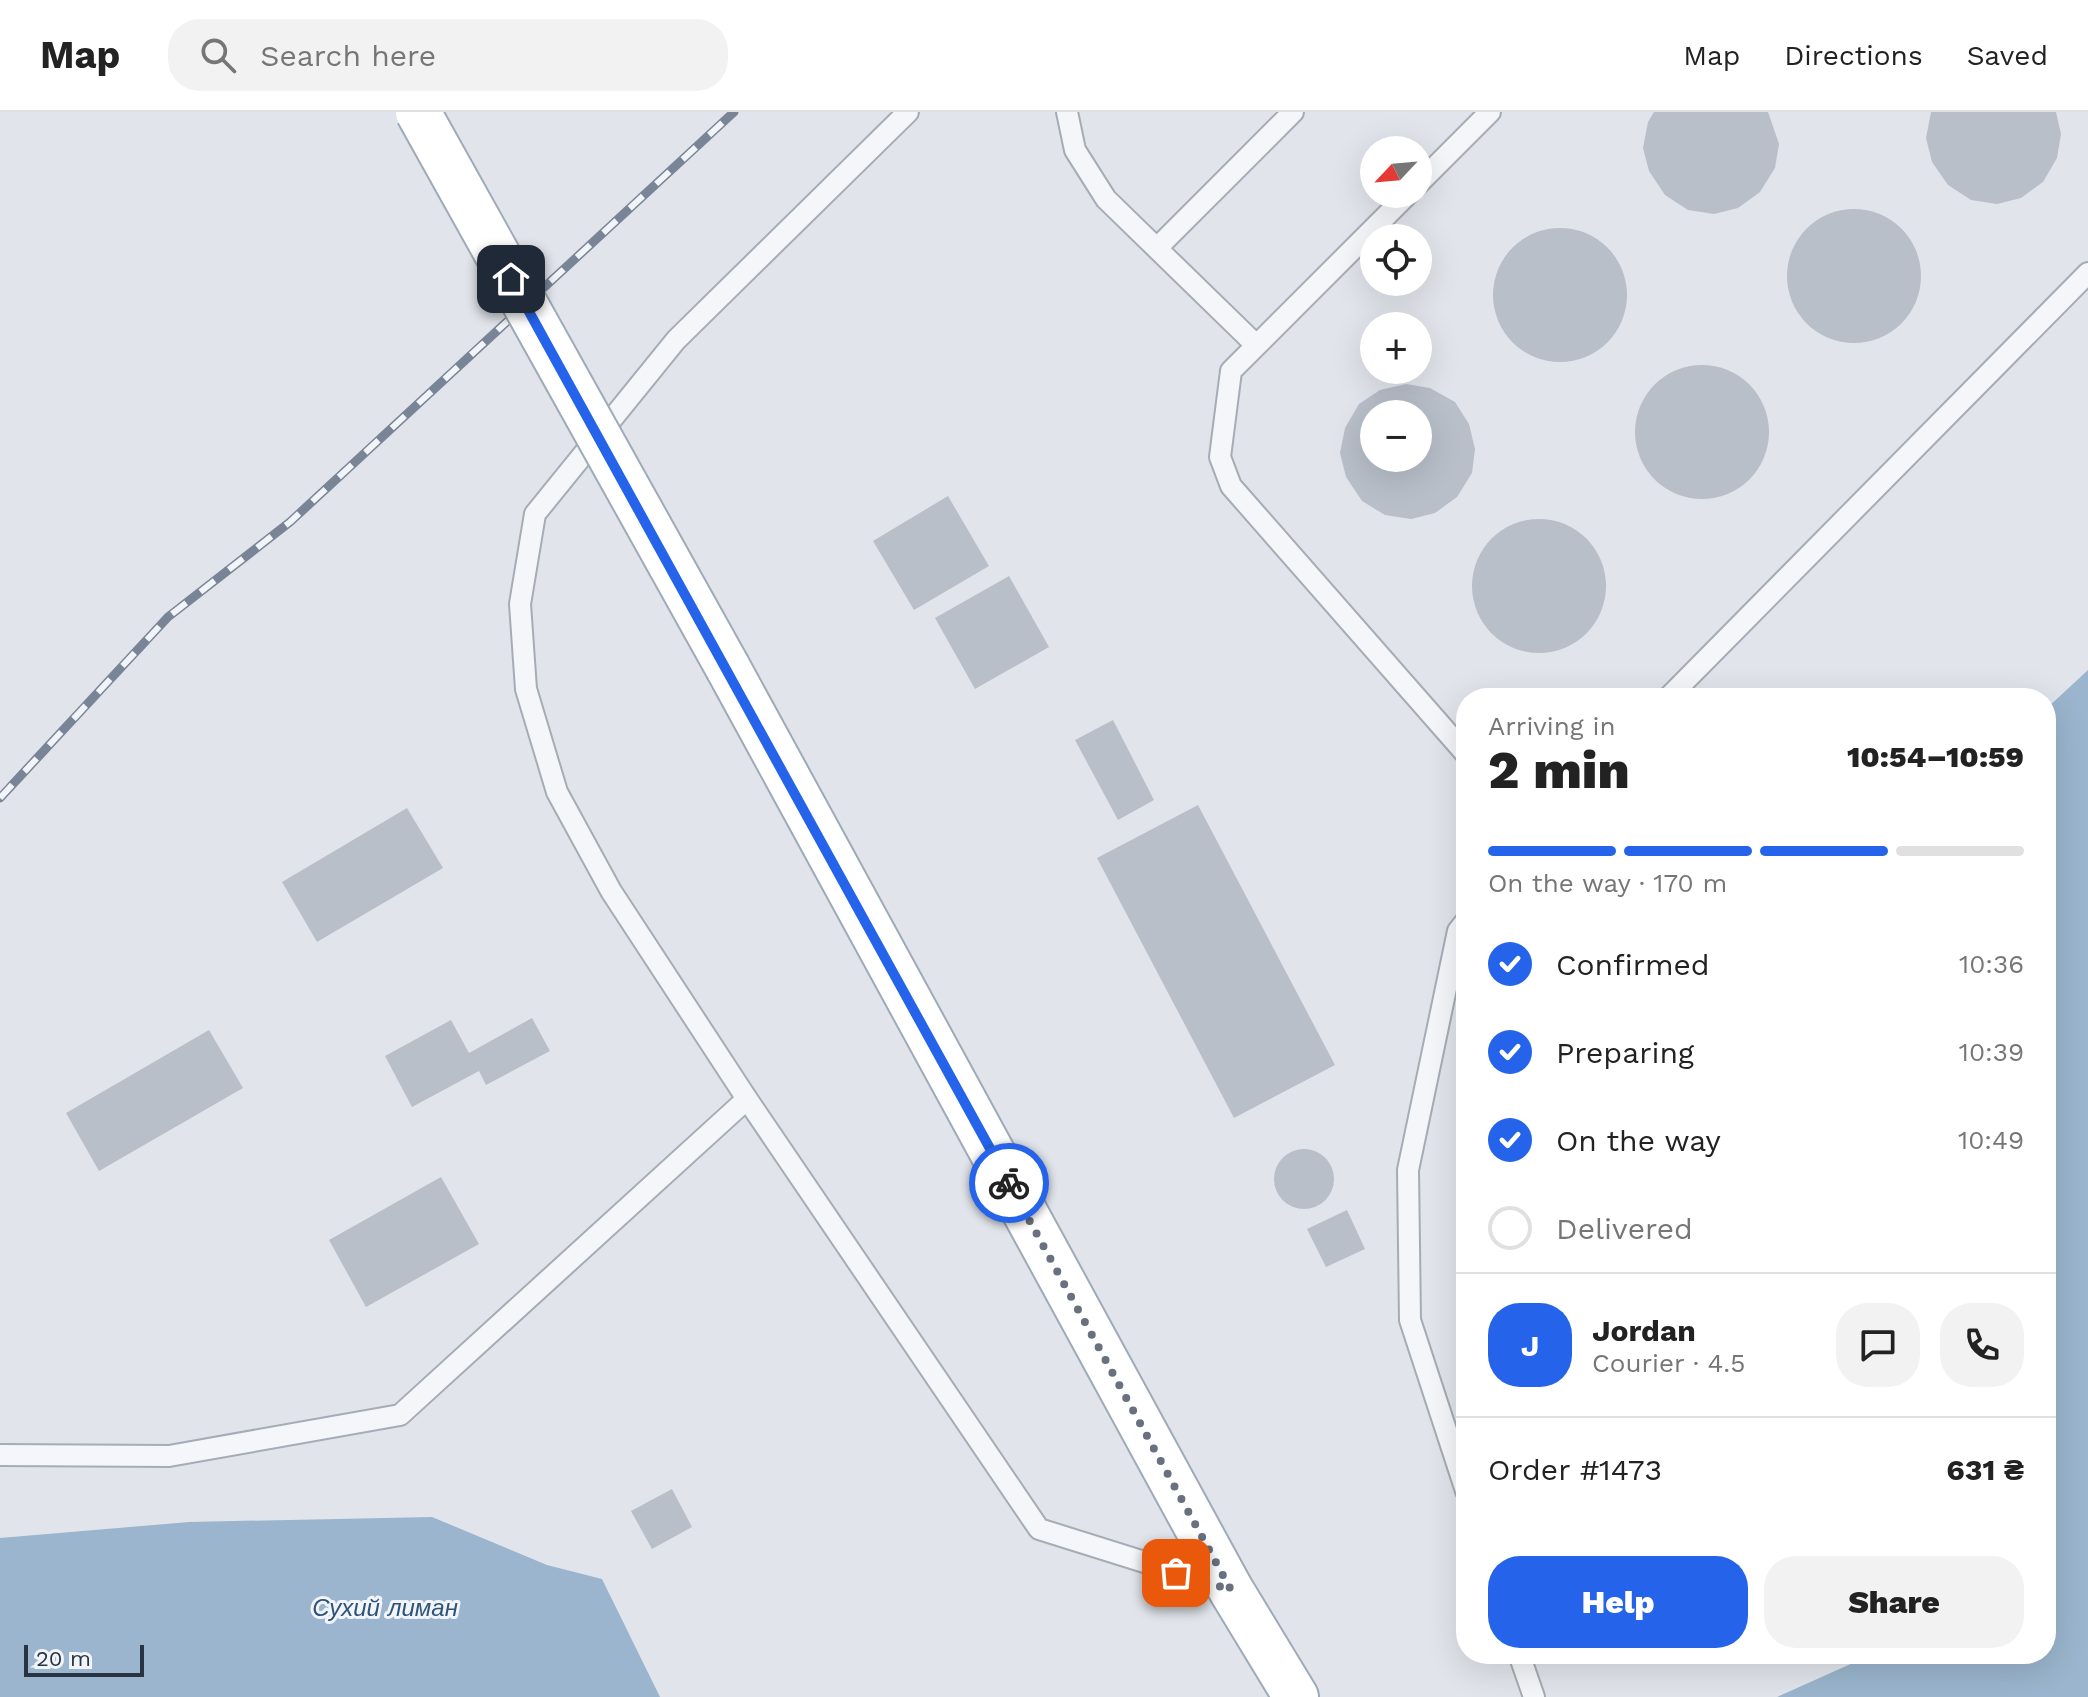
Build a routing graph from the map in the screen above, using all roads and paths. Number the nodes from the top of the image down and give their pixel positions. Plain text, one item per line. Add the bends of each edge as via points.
1 (418, 112) edge
2 (908, 112) edge
3 (1067, 112) edge
4 (1293, 112) edge
5 (1490, 112) edge
6 (1432, 170) edge
7 (1394, 208) edge
8 (1157, 248) junction
9 (2088, 273) edge
10 (1256, 345) junction
11 (1678, 688) edge
12 (1456, 743) edge
13 (1456, 941) edge
14 (747, 1099) junction
15 (0, 1455) edge
16 (1456, 1460) edge
17 (1231, 1590) junction
18 (1522, 1664) edge
19 (1296, 1697) edge
20 (1534, 1697) edge

1 - 17 main road, bridge
2 - 14 lane via 676,340 535,514 520,604 526,689 557,792 611,891
3 - 8 lane via 1075,150 1097,187
4 - 8 lane
5 - 6 lane
7 - 10 lane
8 - 10 lane
9 - 11 lane
10 - 12 lane via 1231,371 1220,457 1231,486
13 - 16 lane via 1408,1170 1410,1320
14 - 15 lane via 400,1415 169,1456
14 - 17 lane via 1039,1529
17 - 19 main road
18 - 20 lane

